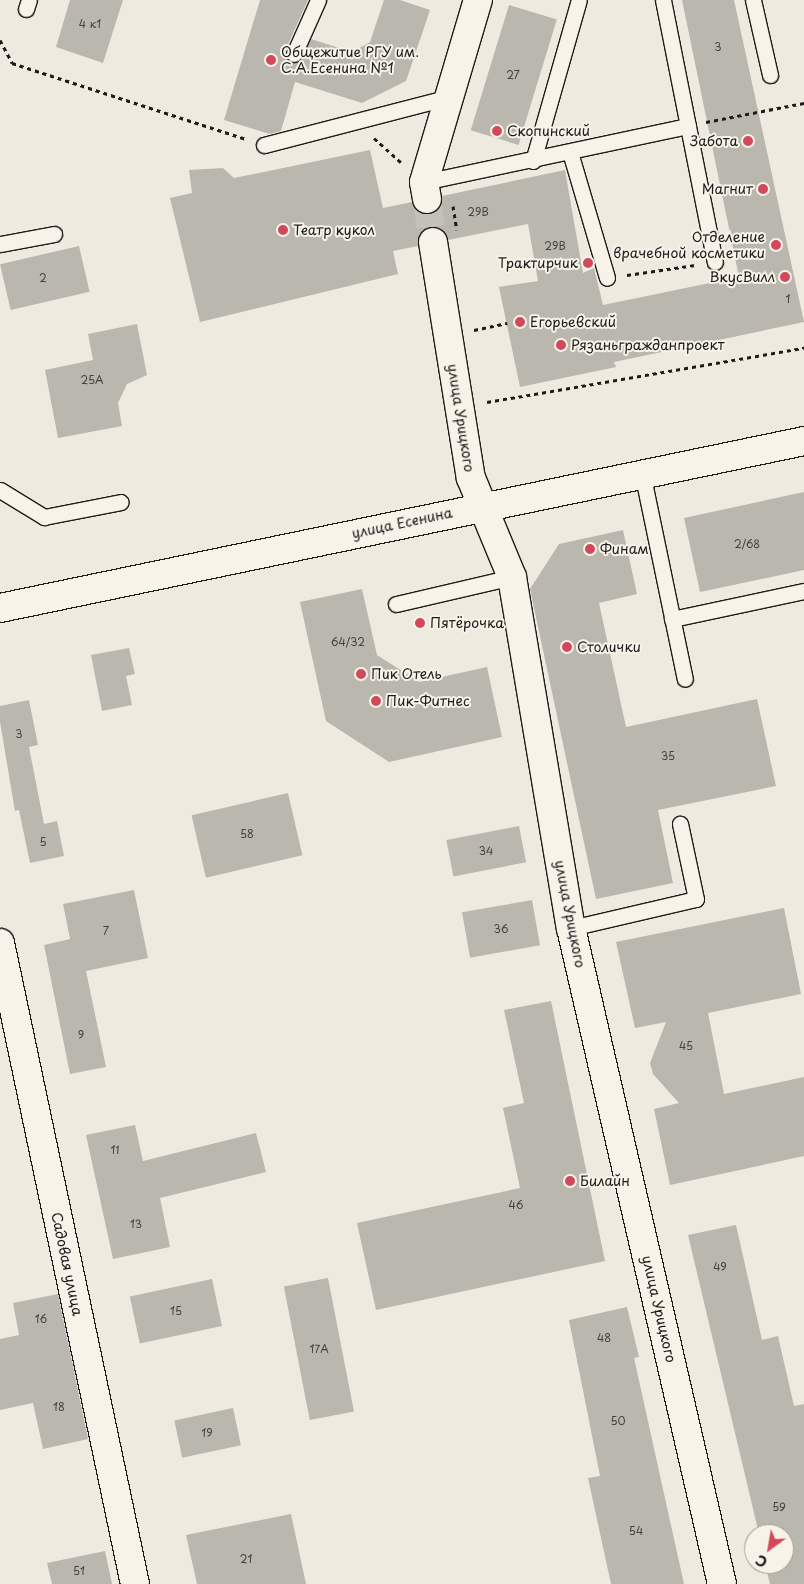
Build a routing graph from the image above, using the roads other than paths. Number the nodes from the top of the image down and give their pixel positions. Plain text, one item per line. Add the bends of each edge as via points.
1 (318, 0) edge
2 (477, 0) edge
3 (579, 0) edge
4 (663, 0) edge
5 (753, 0) edge
6 (294, 54) dead end
7 (770, 75) dead end
8 (449, 97) junction
9 (688, 126) junction
10 (264, 145) road end
11 (570, 152) junction
12 (533, 161) junction
13 (433, 186) joint
14 (54, 234) dead end
15 (446, 238) tunnel mouth
16 (0, 244) edge
17 (715, 262) road end
18 (606, 278) road end
19 (804, 441) edge
20 (643, 477) junction
21 (0, 490) edge
22 (121, 502) dead end
23 (482, 506) junction
24 (512, 577) junction
25 (804, 591) edge
26 (396, 604) dead end
27 (0, 608) edge
28 (672, 619) junction
29 (684, 679) dead end
30 (680, 824) dead end
31 (571, 928) junction
32 (0, 943) edge
33 (135, 1584) edge
34 (722, 1584) edge

1 - 6 lane
2 - 8 street
3 - 12 lane
4 - 9 lane
5 - 7 lane
8 - 10 lane
8 - 13 street
9 - 11 lane
9 - 17 lane
11 - 12 lane
11 - 18 lane
12 - 13 lane
14 - 16 lane
15 - 23 street, улица Урицкого via 471,478
19 - 20 street, улица Есенина
20 - 23 street, улица Есенина
20 - 28 lane
21 - 22 lane via 44,517
23 - 24 street, улица Урицкого
23 - 27 street, улица Есенина
24 - 26 lane
24 - 31 street, улица Урицкого
25 - 28 lane
28 - 29 lane
30 - 31 lane via 696,899
31 - 34 street, улица Урицкого
32 - 33 street, Садовая улица

